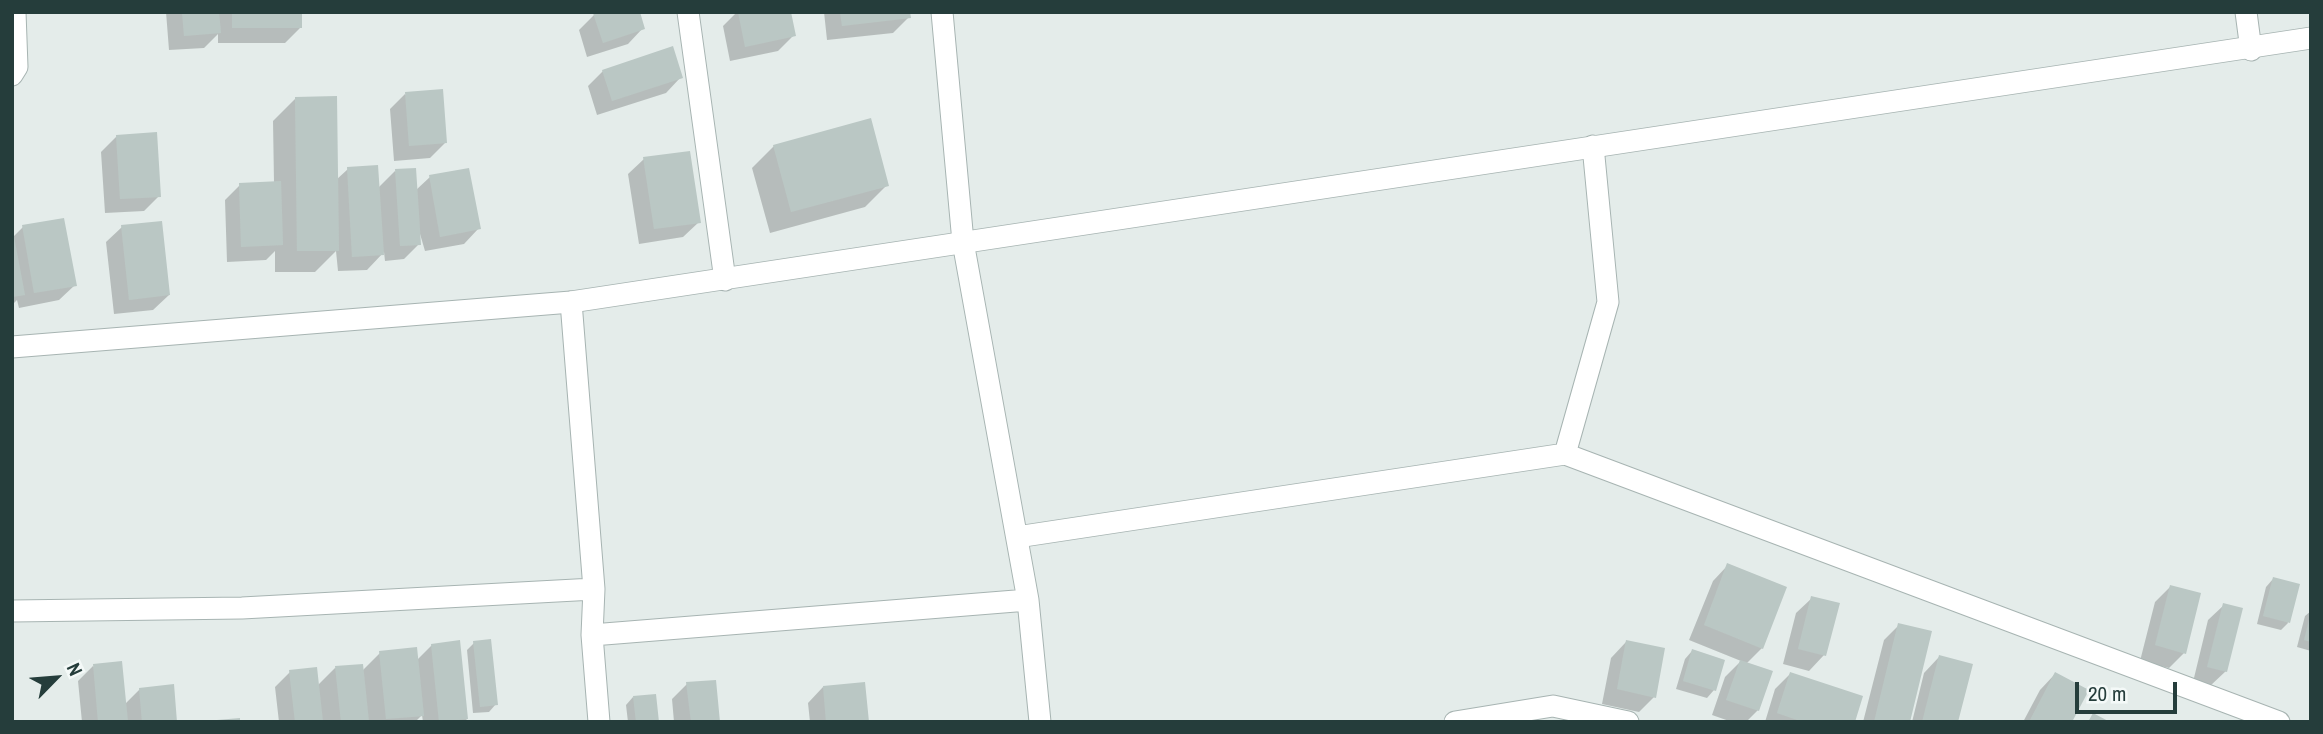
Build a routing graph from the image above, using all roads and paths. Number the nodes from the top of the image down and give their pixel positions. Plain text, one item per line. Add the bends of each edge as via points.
1 (15, 12) edge
2 (688, 12) edge
3 (942, 12) edge
4 (2246, 12) edge
5 (2311, 38) edge
6 (2251, 50) junction
7 (12, 75) edge
8 (1593, 146) junction
9 (963, 242) junction
10 (725, 281) junction
11 (570, 302) junction
12 (12, 347) edge
13 (1565, 454) junction
14 (1017, 537) junction
15 (594, 589) junction
16 (1028, 600) junction
17 (12, 611) edge
18 (592, 635) junction
19 (599, 722) edge
20 (1040, 722) edge
21 (1455, 722) edge
22 (1628, 722) edge
23 (2279, 722) edge

1 - 7 street via 17,67
2 - 10 street
3 - 9 street
4 - 6 street
5 - 6 street
6 - 8 street
8 - 9 street
8 - 13 street via 1608,302
9 - 10 street
9 - 14 street
10 - 11 street
11 - 12 street
11 - 15 street
13 - 14 street
13 - 23 street
14 - 16 street
15 - 17 street via 242,608
15 - 18 street
16 - 18 street
16 - 20 street
18 - 19 street
21 - 22 street via 1553,706

